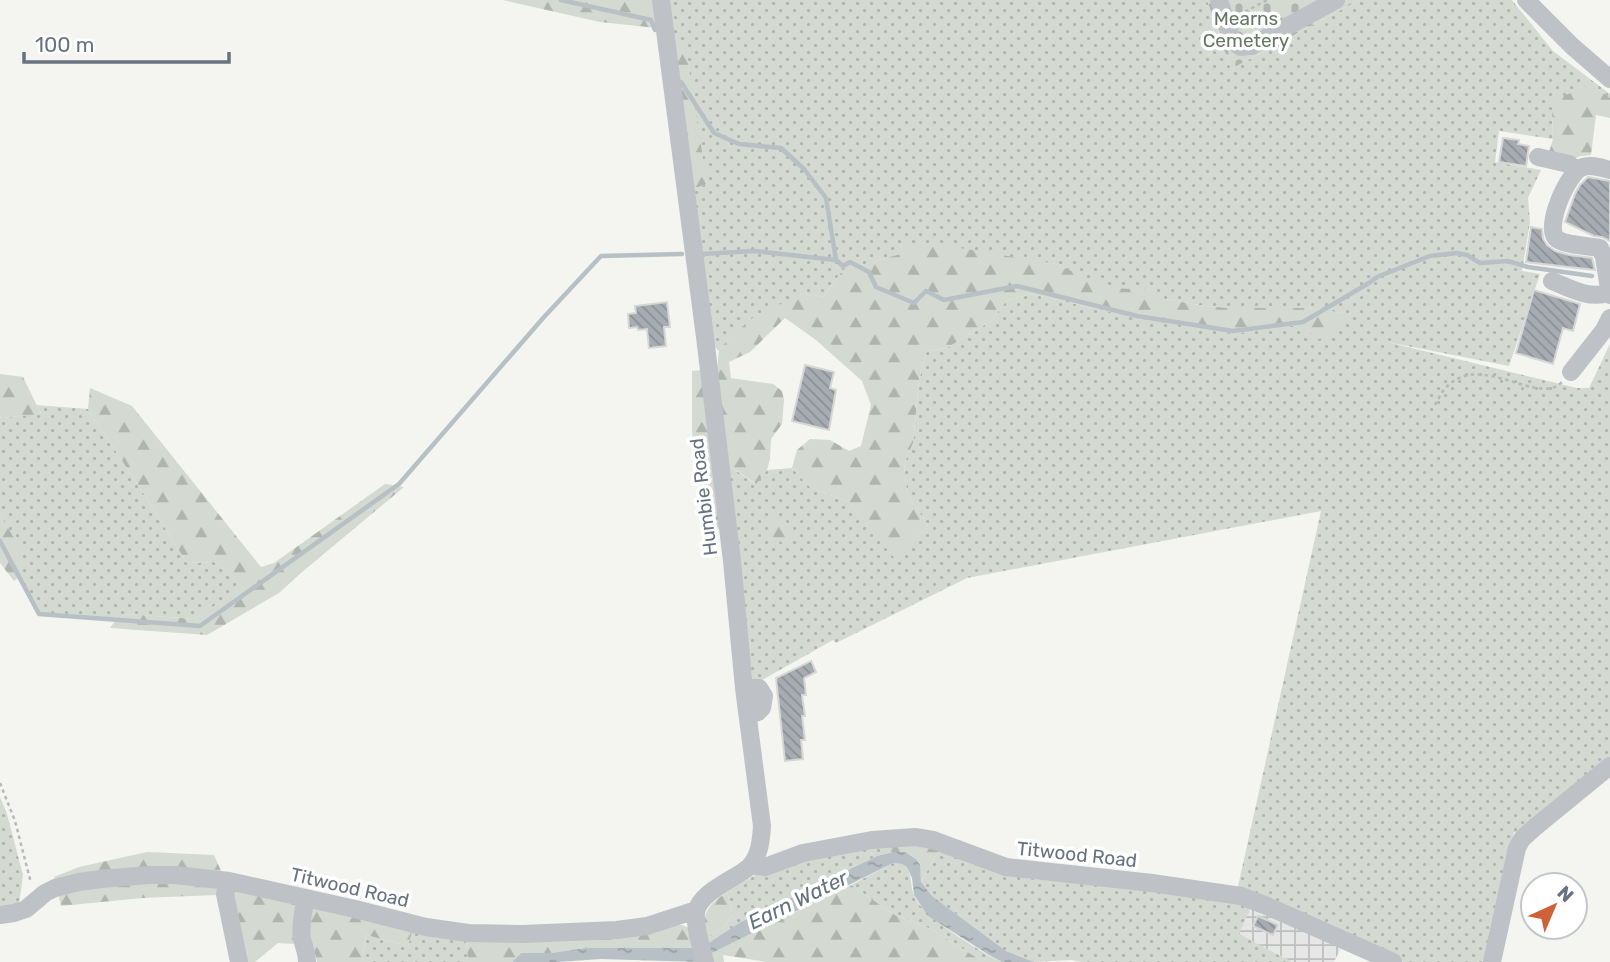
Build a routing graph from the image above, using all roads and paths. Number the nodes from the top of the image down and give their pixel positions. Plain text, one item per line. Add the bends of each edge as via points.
1 (660, 0) edge
2 (1219, 0) edge
3 (1266, 0) edge
4 (1336, 0) edge
5 (1526, 0) edge
6 (1226, 22) junction
7 (1610, 79) edge
8 (1538, 156) dead end
9 (1576, 170) junction
10 (1610, 170) edge
11 (1552, 281) dead end
12 (1609, 284) edge
13 (1610, 318) edge
14 (1571, 372) joint
15 (1435, 405) dead end
16 (1610, 766) edge
17 (0, 783) edge
18 (751, 865) junction
19 (229, 881) junction
20 (306, 898) junction
21 (37, 899) junction
22 (696, 910) junction
23 (7, 914) edge
24 (239, 962) edge
25 (307, 962) edge
26 (705, 962) edge
27 (1393, 962) edge
28 (1492, 962) edge

1 - 18 street, Humbie Road via 709,364 762,826 761,844
2 - 6 street
3 - 6 path
4 - 6 street via 1251,46 1240,47
5 - 7 street
8 - 9 street
9 - 10 street via 1585,166
9 - 12 street via 1556,208 1552,233 1561,241 1600,248
11 - 12 street via 1586,295 1600,295
13 - 14 street
14 - 15 path via 1550,389 1472,374 1444,389
16 - 28 street via 1522,839
17 - 21 path
18 - 22 street via 711,892
18 - 27 street, Titwood Road via 765,867 803,853 872,840 933,840 1006,867 1241,896
19 - 20 street, Titwood Road
19 - 21 street, Titwood Road via 176,875 123,877 54,888
19 - 24 street via 225,894
20 - 22 street, Titwood Road via 426,927 490,934 617,930
20 - 25 street via 301,925
21 - 23 street, Titwood Road via 26,909
22 - 26 street

